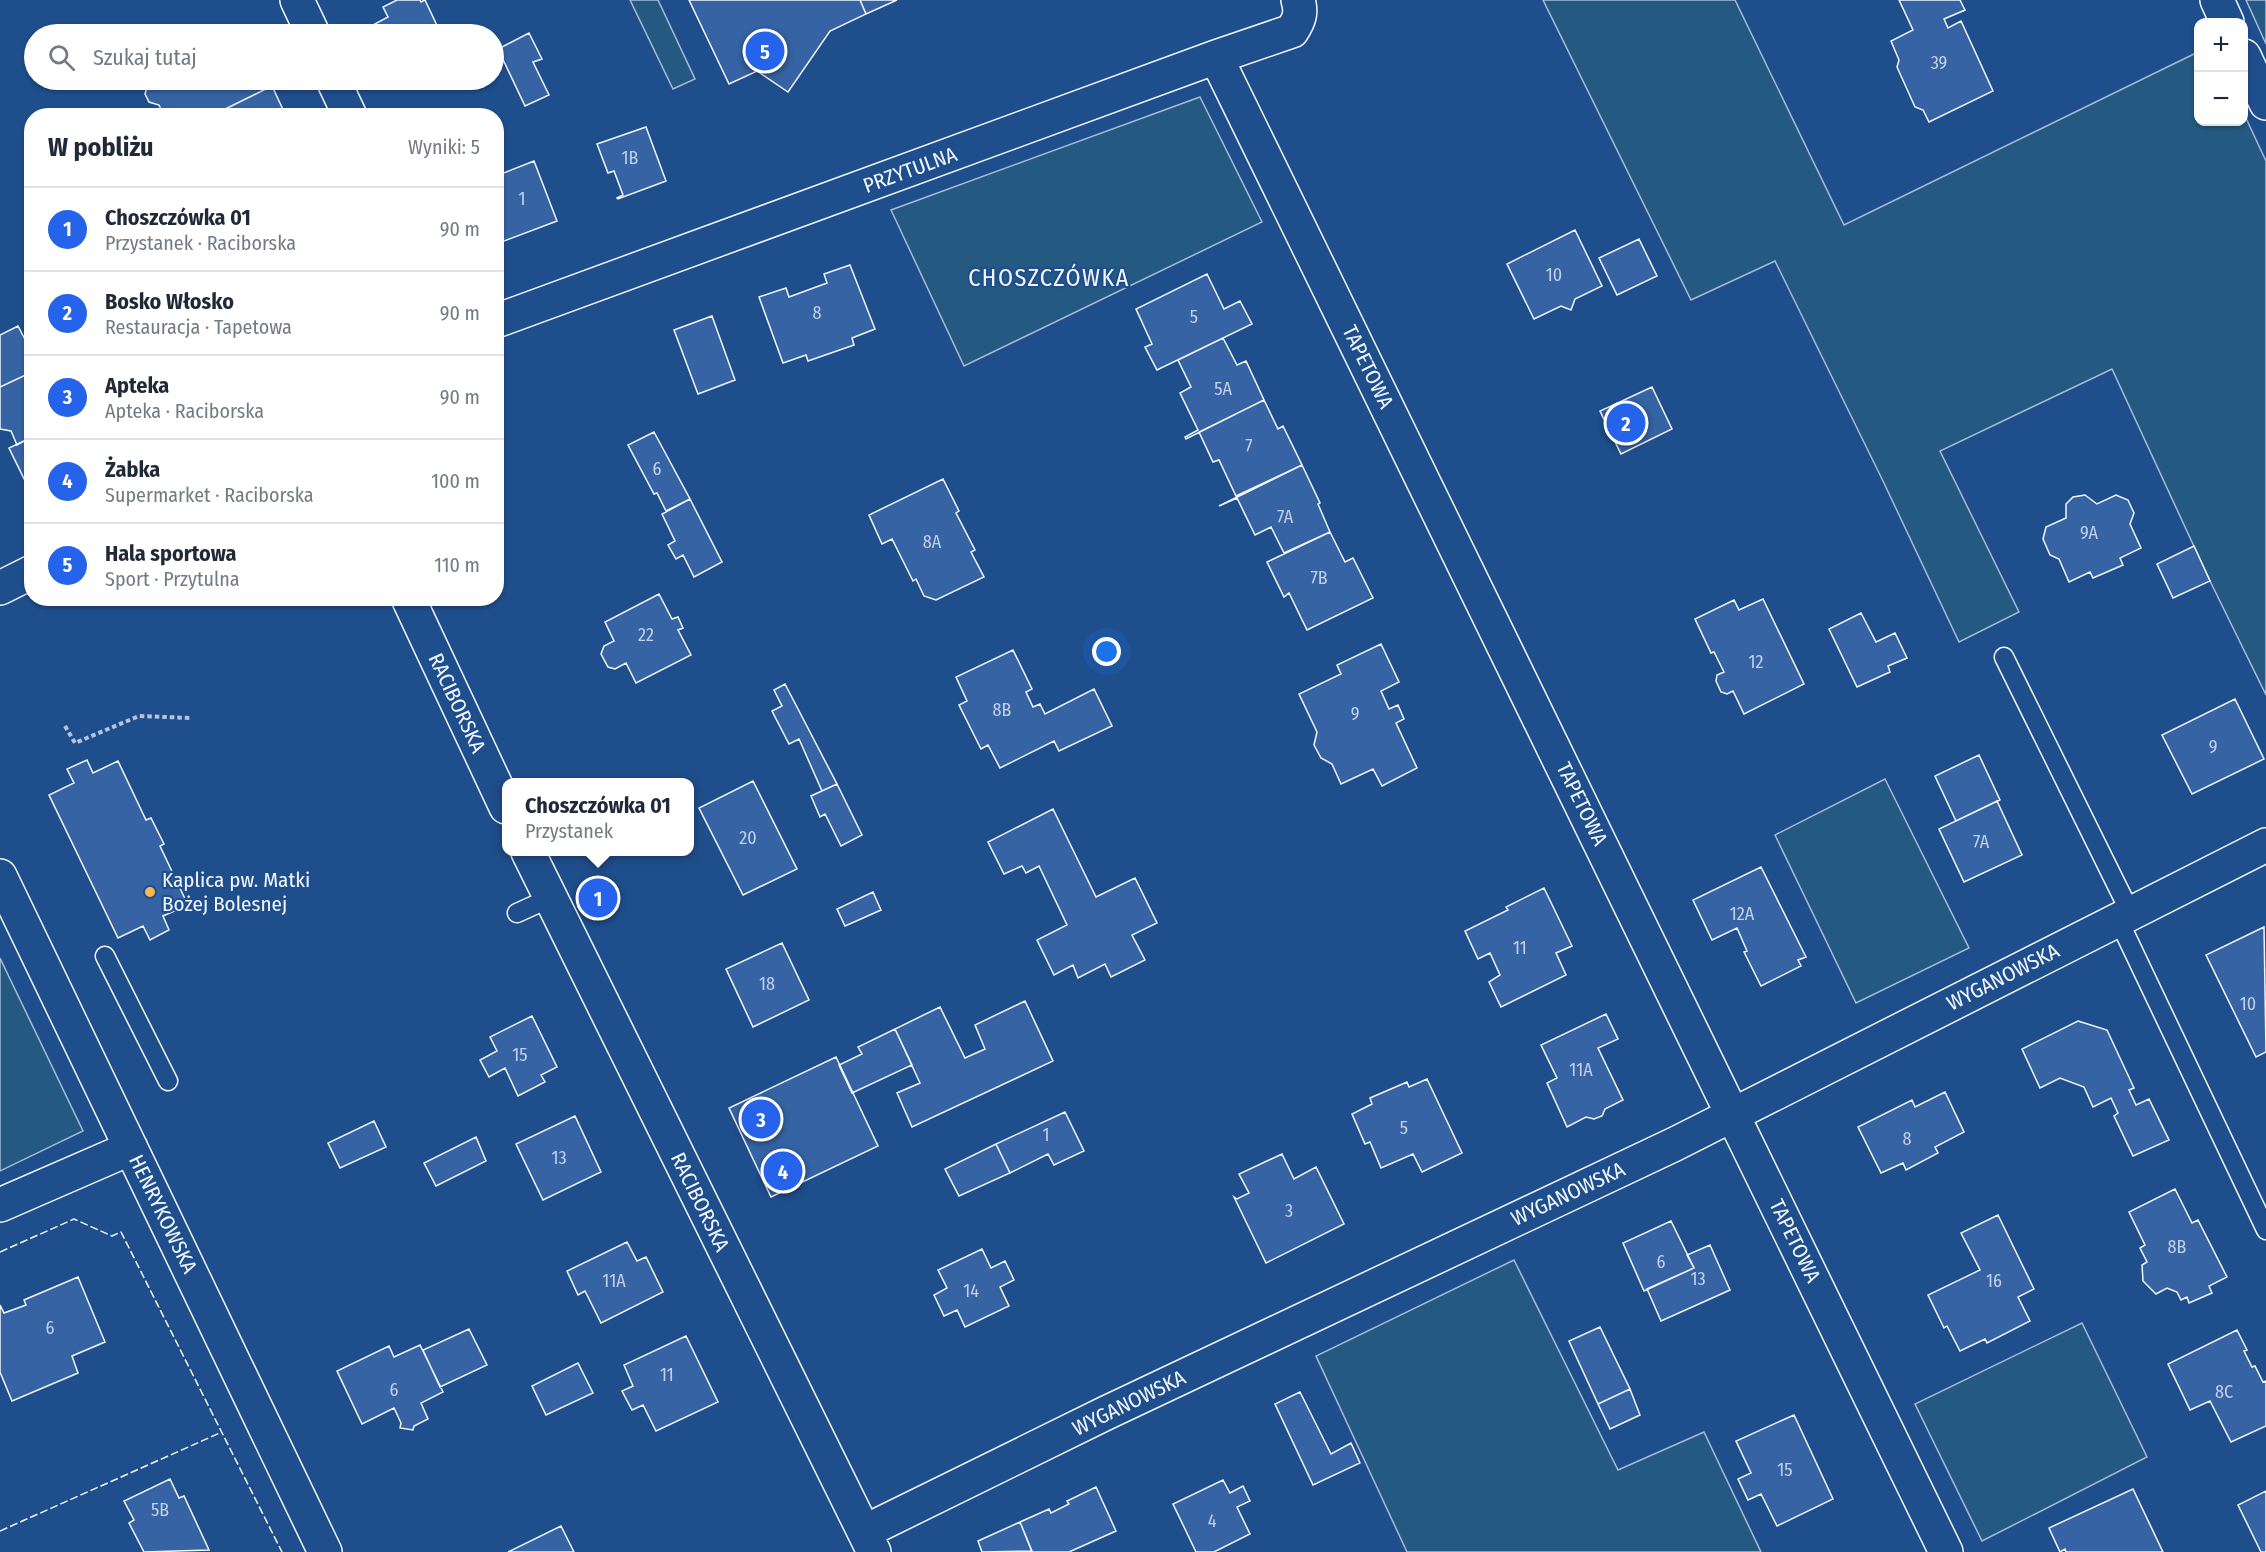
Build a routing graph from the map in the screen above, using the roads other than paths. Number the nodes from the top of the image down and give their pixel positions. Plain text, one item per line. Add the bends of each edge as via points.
1 (297, 0) edge
2 (1298, 0) edge
3 (2217, 0) edge
4 (2226, 18) edge
5 (308, 24) edge
6 (1216, 57) junction
7 (2248, 65) edge
8 (338, 90) edge
9 (2266, 103) edge
10 (346, 108) edge
11 (504, 318) edge
12 (24, 576) edge
13 (0, 588) edge
14 (412, 606) edge
15 (2004, 657) dead end
16 (502, 796) edge
17 (2266, 845) edge
18 (530, 856) edge
19 (0, 876) edge
20 (550, 898) junction
21 (517, 914) dead end
22 (2124, 916) junction
23 (105, 957) dead end
24 (168, 1081) dead end
25 (1734, 1115) junction
26 (131, 1148) junction
27 (0, 1206) edge
28 (2266, 1230) edge
29 (869, 1542) edge
30 (325, 1552) edge
31 (1946, 1552) edge

1 - 5 street
2 - 6 street, PRZYTULNA via 1299,21 1292,31
3 - 4 street
6 - 11 street, PRZYTULNA
6 - 25 street, TAPETOWA
7 - 9 street
8 - 10 street
12 - 13 street
14 - 16 street, RACIBORSKA
15 - 22 lane
17 - 22 street, WYGANOWSKA
18 - 20 street, RACIBORSKA
19 - 26 street, HENRYKOWSKA
20 - 21 lane
20 - 29 street, RACIBORSKA
22 - 25 street, WYGANOWSKA
22 - 28 lane
23 - 24 lane
25 - 29 street, WYGANOWSKA via 1106,1413
25 - 31 street, TAPETOWA
26 - 27 street
26 - 30 street, HENRYKOWSKA

